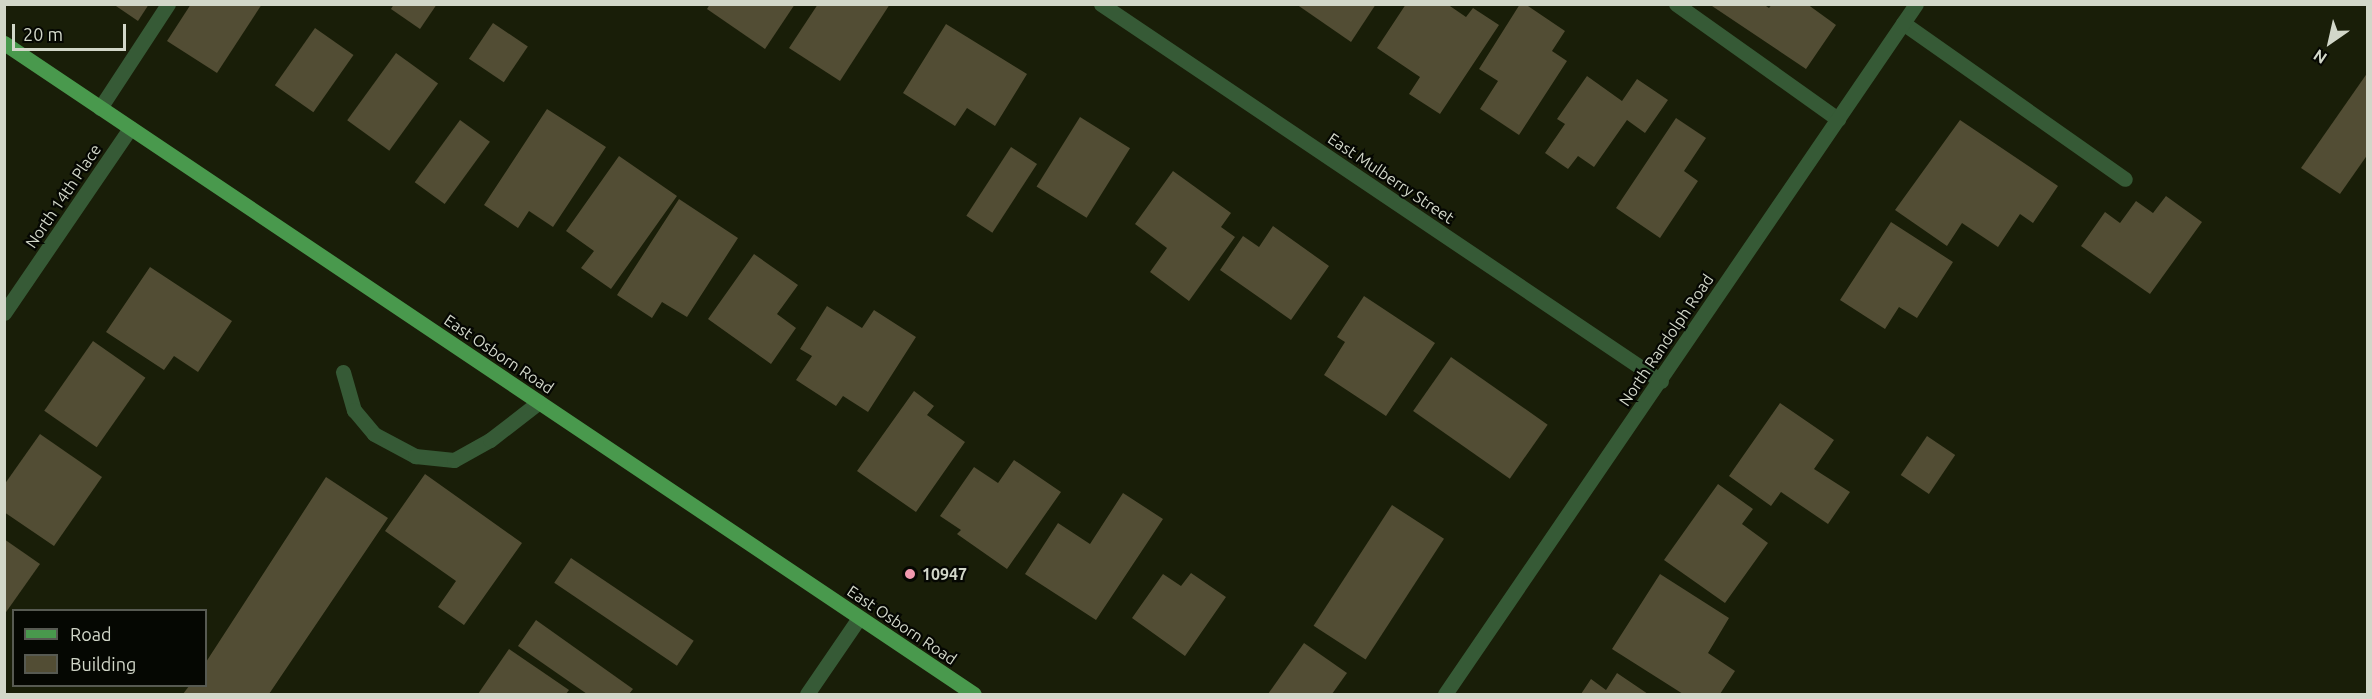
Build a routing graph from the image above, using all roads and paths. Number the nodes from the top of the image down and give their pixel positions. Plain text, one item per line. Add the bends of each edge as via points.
1 (168, 4) edge
2 (1101, 4) edge
3 (1676, 4) edge
4 (1916, 4) edge
5 (1903, 23) junction
6 (4, 43) edge
7 (100, 108) junction
8 (1838, 119) junction
9 (130, 128) junction
10 (2125, 179) dead end
11 (4, 313) edge
12 (343, 372) dead end
13 (1661, 381) junction
14 (539, 402) junction
15 (859, 618) junction
16 (807, 694) edge
17 (974, 694) edge
18 (1445, 694) edge

1 - 7 street
2 - 13 street, East Mulberry Street
3 - 8 street
4 - 5 street, North Randolph Road
5 - 8 street, North Randolph Road
5 - 10 street
6 - 7 main road, East Osborn Road
7 - 9 main road, East Osborn Road
8 - 13 street, North Randolph Road
9 - 11 street, North 14th Place
9 - 14 main road, East Osborn Road
12 - 14 street via 354,410 374,434 415,456 454,460 490,440
13 - 18 street, North Randolph Road
14 - 15 main road, East Osborn Road
15 - 16 street
15 - 17 main road, East Osborn Road

